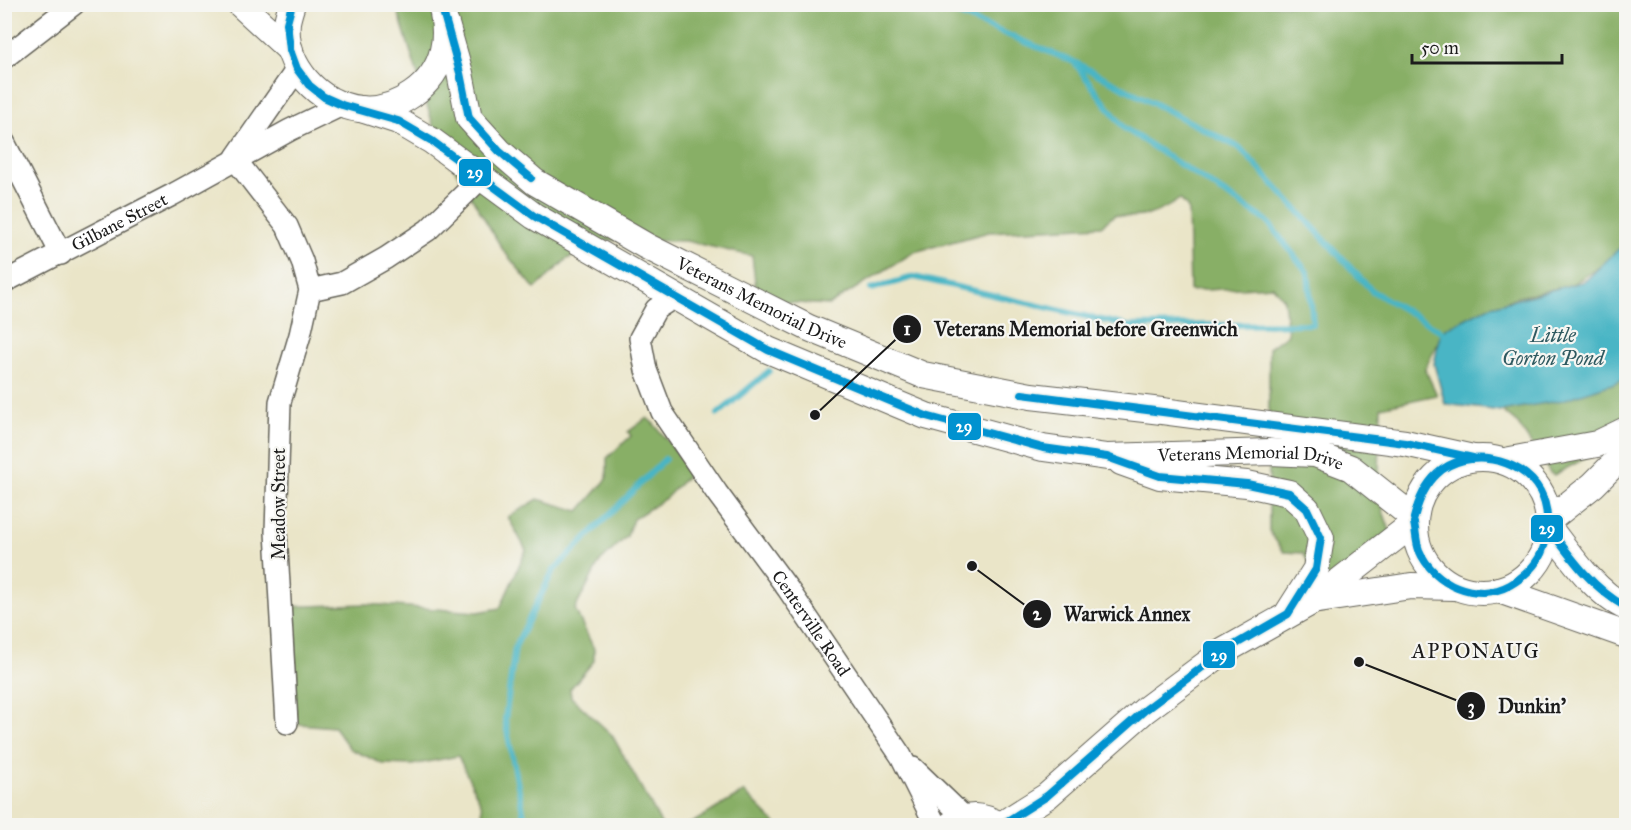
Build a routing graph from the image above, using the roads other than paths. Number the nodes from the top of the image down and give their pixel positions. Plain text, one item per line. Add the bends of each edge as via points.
1 (74, 4) edge
2 (240, 4) edge
3 (292, 4) edge
4 (443, 14) edge
5 (4, 58) edge
6 (293, 59) junction
7 (352, 107) junction
8 (4, 142) edge
9 (235, 159) junction
10 (482, 177) junction
11 (61, 254) junction
12 (4, 282) edge
13 (310, 290) junction
14 (676, 297) junction
15 (1626, 430) edge
16 (1626, 452) edge
17 (1107, 457) junction
18 (1473, 458) junction
19 (1505, 461) junction
20 (1414, 520) junction
21 (1549, 524) junction
22 (1455, 587) junction
23 (1499, 590) junction
24 (1316, 600) junction
25 (1626, 607) edge
26 (1288, 614) junction
27 (1626, 635) edge
28 (287, 723) dead end
29 (901, 756) junction
30 (1047, 796) junction
31 (957, 821) edge
32 (936, 825) edge
33 (1001, 825) edge
34 (1027, 825) edge

1 - 5 street
2 - 6 main road
3 - 6 main road via 287,23
4 - 7 main road via 443,51 432,75 412,95 388,106
4 - 18 main road, Veterans Memorial Drive via 469,118 535,182 646,246 809,328 923,375 1021,394 1405,443
6 - 7 main road, Veterans Memorial Drive via 309,85 324,97
6 - 9 street, Gilbane Street
7 - 9 street, Gilbane Street via 290,130
7 - 10 main road, Veterans Memorial Drive via 398,121
8 - 11 street
9 - 11 street, Gilbane Street
9 - 13 street, Meadow Street via 286,226
10 - 13 street via 428,230 386,258 342,283
10 - 14 main road, Veterans Memorial Drive via 534,216
11 - 12 street, Gilbane Street
13 - 28 street, Meadow Street via 280,402 276,532
14 - 17 main road, Veterans Memorial Drive via 768,350 926,416 1043,448
14 - 29 street, Centerville Road via 656,309 640,338 646,370 662,412
15 - 19 main road via 1597,444
16 - 21 main road
17 - 20 main road, Veterans Memorial Drive via 1315,454 1351,468
17 - 26 main road via 1160,476 1247,484 1289,493 1307,509 1321,538 1316,569
18 - 19 main road
18 - 20 main road via 1451,464 1433,478 1420,496
19 - 21 main road via 1522,470 1535,484 1545,501
20 - 22 main road via 1419,549 1433,571
20 - 24 main road
21 - 23 main road via 1542,556 1524,578
21 - 25 main road via 1579,566 1614,601
22 - 23 main road via 1476,592
22 - 24 main road via 1411,586
23 - 27 main road
24 - 26 main road
26 - 30 main road via 1224,651 1145,710
29 - 31 street, Centerville Road
29 - 32 street, Centerville Road
30 - 33 main road
30 - 34 main road
31 - 33 main road via 983,817

